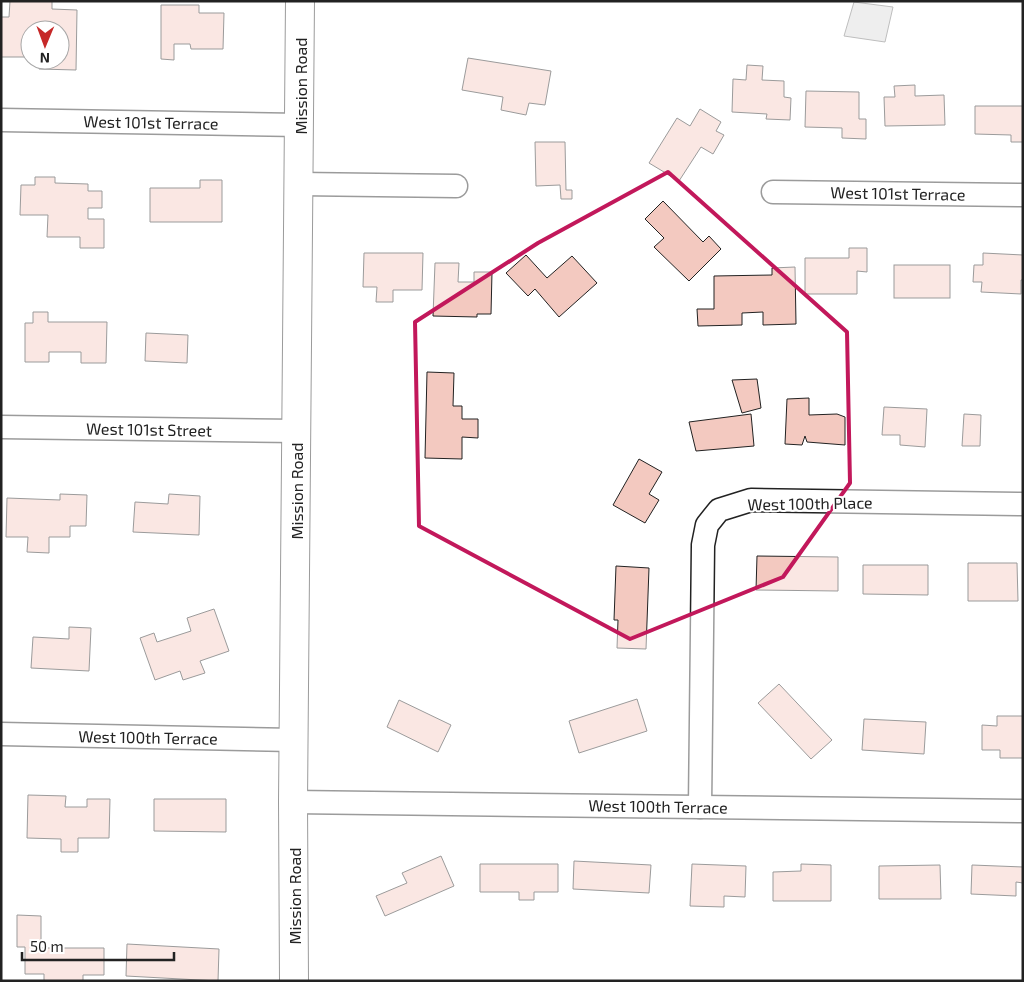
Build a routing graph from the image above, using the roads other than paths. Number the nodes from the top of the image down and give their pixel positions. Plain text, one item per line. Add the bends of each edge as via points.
1 (300, 1) edge
2 (1, 120) edge
3 (300, 125) junction
4 (299, 184) junction
5 (456, 186) dead end
6 (773, 192) dead end
7 (1023, 195) edge
8 (1, 427) edge
9 (297, 431) junction
10 (1023, 504) edge
11 (1, 734) edge
12 (294, 740) junction
13 (293, 802) junction
14 (700, 807) junction
15 (1023, 811) edge
16 (294, 981) edge

1 - 3 main road, Mission Road
2 - 3 street, West 101st Terrace
3 - 4 main road, Mission Road
4 - 5 street
4 - 9 main road, Mission Road
6 - 7 street, West 101st Terrace
8 - 9 street, West 101st Street
9 - 12 main road, Mission Road
10 - 14 street, West 100th Place via 751,500 719,510 707,525 703,545
11 - 12 street, West 100th Terrace
12 - 13 main road, Mission Road
13 - 14 street, West 100th Terrace
13 - 16 main road, Mission Road
14 - 15 street, West 100th Terrace

